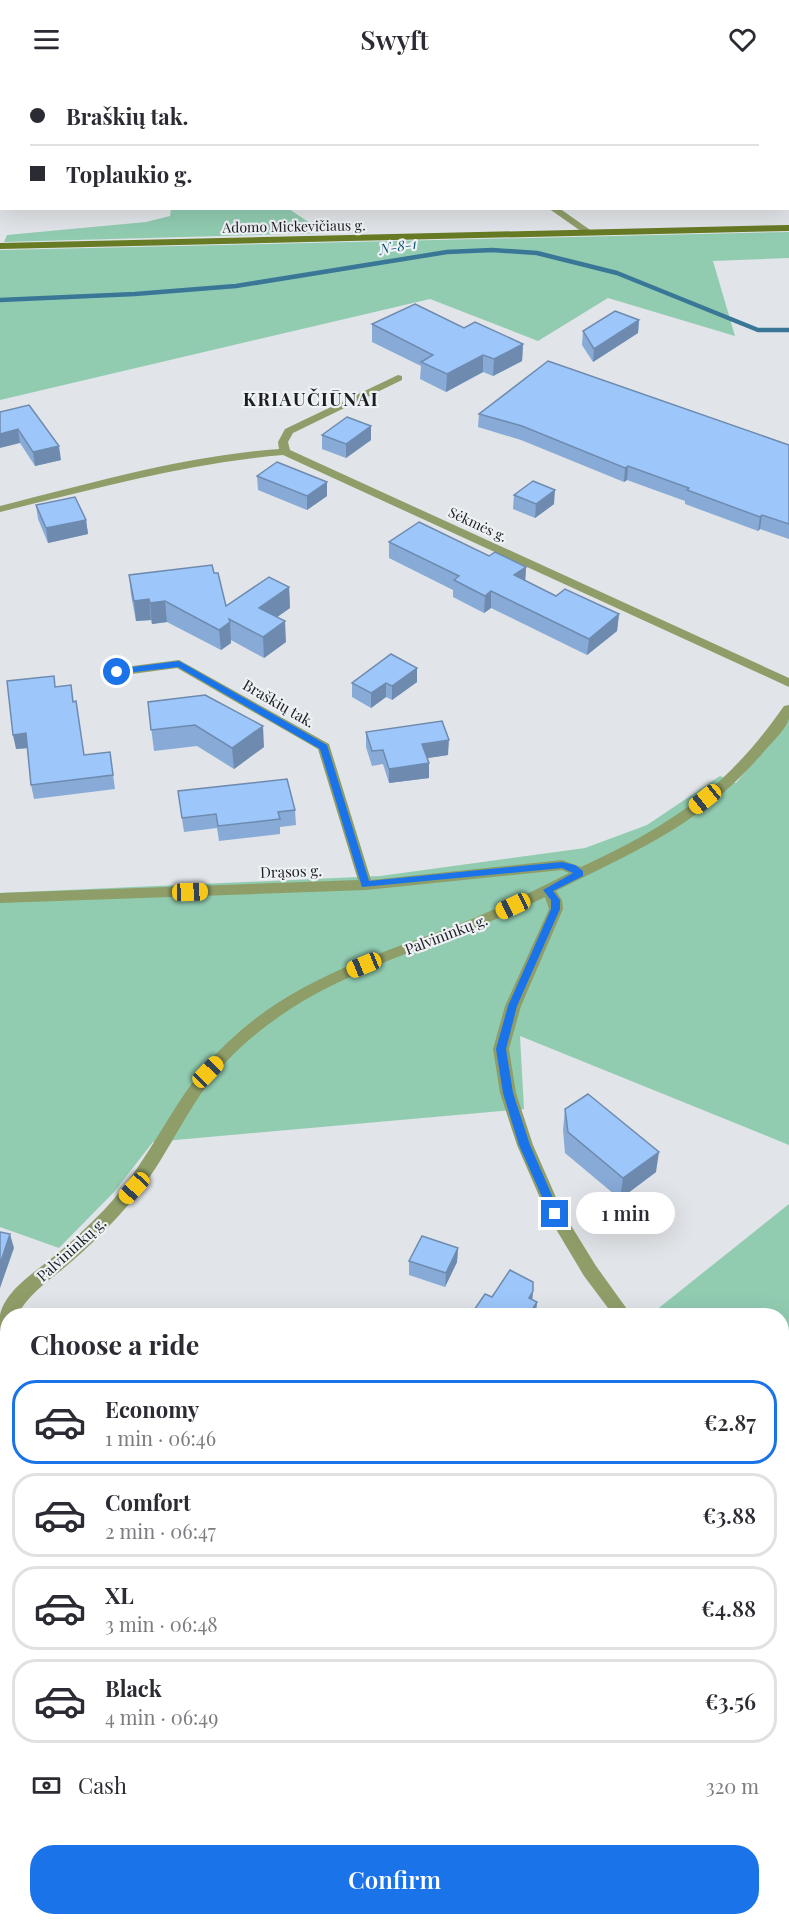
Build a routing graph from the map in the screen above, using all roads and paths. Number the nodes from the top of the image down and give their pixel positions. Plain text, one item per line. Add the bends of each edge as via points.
1 (555, 210) edge
2 (789, 228) edge
3 (588, 232) junction
4 (0, 246) edge
5 (398, 378) dead end
6 (285, 452) junction
7 (0, 509) edge
8 (117, 672) dead end
9 (789, 683) edge
10 (789, 709) edge
11 (580, 873) junction
12 (366, 885) junction
13 (548, 890) junction
14 (0, 898) edge
15 (13, 1308) edge
16 (618, 1308) edge

1 - 3 street
2 - 3 main road, Adomo Mickevičiaus g.
3 - 4 main road, Adomo Mickevičiaus g.
5 - 6 street via 289,432 283,442
6 - 7 street via 243,454 186,464
6 - 9 street, Sėkmės g.
8 - 12 street, Braškių tak. via 179,664 324,747
10 - 11 street, Palvininkų g. via 745,764 701,803 663,832
11 - 12 street, Drąsos g. via 562,865
11 - 13 street, Palvininkų g.
12 - 14 street, Drąsos g.
13 - 15 street, Palvininkų g. via 479,922 344,973 282,1006 208,1072 134,1188 64,1258 27,1288
13 - 16 street via 556,909 513,1006 501,1049 508,1093 555,1214

